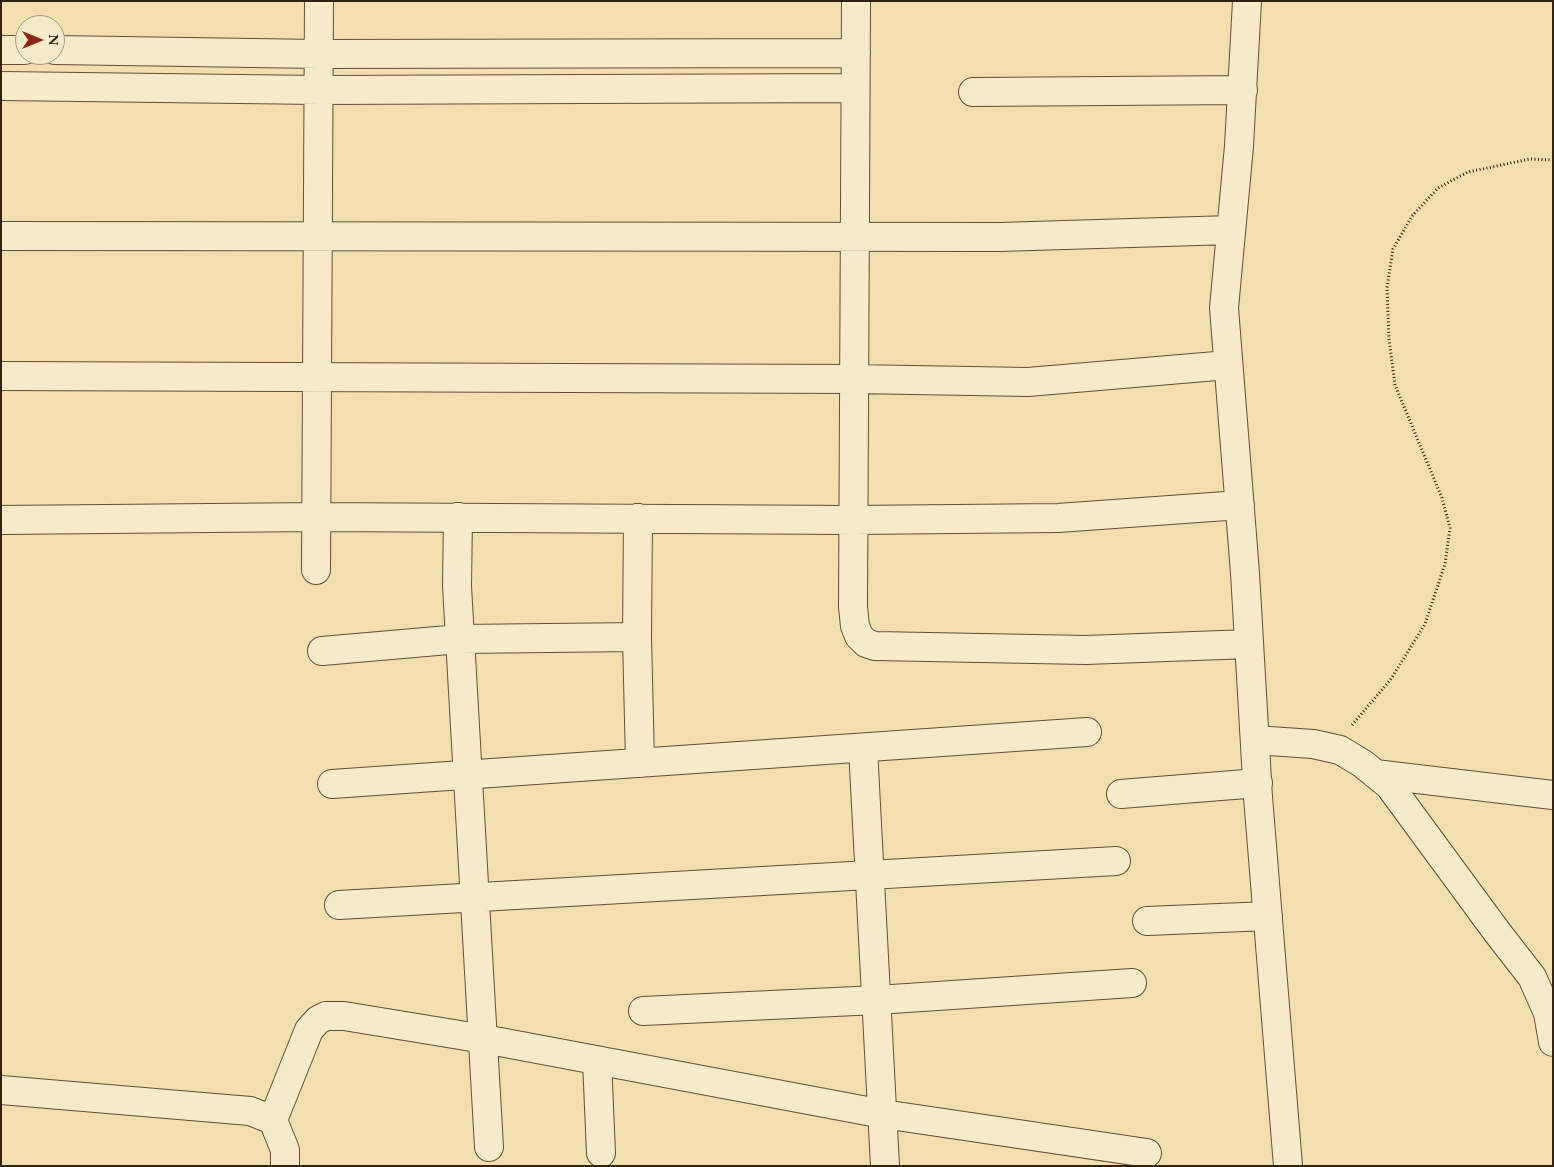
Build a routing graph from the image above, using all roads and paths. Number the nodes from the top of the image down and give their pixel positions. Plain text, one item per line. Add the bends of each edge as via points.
1 (319, 1) edge
2 (856, 1) edge
3 (1248, 1) edge
4 (1, 50) edge
5 (15, 50) edge
6 (65, 50) edge
7 (856, 53) junction
8 (319, 54) junction
9 (561, 54) junction
10 (1, 86) edge
11 (856, 88) junction
12 (561, 89) junction
13 (319, 90) junction
14 (1243, 90) junction
15 (973, 92) dead end
16 (1553, 160) edge
17 (1231, 230) junction
18 (1, 236) edge
19 (318, 236) junction
20 (855, 237) junction
21 (1228, 365) junction
22 (1, 376) edge
23 (317, 377) junction
24 (854, 379) junction
25 (1240, 505) junction
26 (316, 516) junction
27 (458, 517) junction
28 (638, 518) junction
29 (1, 520) edge
30 (853, 520) junction
31 (316, 570) dead end
32 (637, 637) junction
33 (460, 639) junction
34 (1249, 644) junction
35 (322, 651) dead end
36 (1087, 732) dead end
37 (1255, 740) junction
38 (863, 748) junction
39 (1332, 748) junction
40 (640, 763) junction
41 (1375, 774) junction
42 (468, 775) junction
43 (332, 784) dead end
44 (1258, 784) junction
45 (1121, 794) dead end
46 (1553, 795) edge
47 (1116, 861) dead end
48 (870, 875) junction
49 (476, 897) junction
50 (339, 905) dead end
51 (1268, 916) junction
52 (1147, 921) dead end
53 (1132, 983) dead end
54 (876, 1000) junction
55 (644, 1011) dead end
56 (1550, 1011) edge
57 (484, 1039) junction
58 (1553, 1042) edge
59 (597, 1060) junction
60 (1, 1090) edge
61 (883, 1114) junction
62 (272, 1120) junction
63 (489, 1147) dead end
64 (601, 1153) dead end
65 (1147, 1153) dead end
66 (286, 1166) edge
67 (886, 1166) edge
68 (1288, 1166) edge

1 - 8 street
2 - 7 street
3 - 14 street
4 - 5 street
6 - 8 street
7 - 9 street
7 - 11 street
8 - 9 street
8 - 13 street
9 - 12 street
10 - 13 street
11 - 12 street
11 - 20 street
12 - 13 street
13 - 19 street
14 - 15 street
14 - 17 street
16 - 39 path via 1530,159 1468,172 1438,188 1412,216 1393,249 1388,296 1395,385 1442,498 1450,528 1445,564 1425,624 1390,679
17 - 20 street via 999,237
17 - 21 street via 1224,308
18 - 19 street
19 - 20 street
19 - 23 street
20 - 24 street
21 - 24 street via 1028,382
21 - 25 street
22 - 23 street
23 - 24 street
23 - 26 street
24 - 30 street
25 - 30 street via 1058,518
25 - 34 street
26 - 27 street
26 - 29 street
26 - 31 street
27 - 28 street
27 - 33 street
28 - 30 street
28 - 32 street
30 - 34 street via 855,626 858,636 875,646 1086,650
32 - 33 street
32 - 40 street
33 - 35 street
33 - 42 street
34 - 37 street
36 - 38 street
37 - 39 street
37 - 44 street
38 - 40 street
38 - 48 street
39 - 41 street
40 - 42 street
41 - 46 street
41 - 56 street via 1389,785 1532,977
42 - 43 street
42 - 49 street
44 - 45 street
44 - 51 street
47 - 48 street
48 - 49 street
48 - 54 street
49 - 50 street
49 - 57 street
51 - 52 street
51 - 68 street
53 - 54 street
54 - 55 street
54 - 61 street
56 - 58 street
57 - 59 street
57 - 62 street via 344,1016 326,1016 308,1030
57 - 63 street
59 - 61 street
59 - 64 street
60 - 62 street via 250,1111
61 - 65 street
61 - 67 street
62 - 66 street via 285,1150

